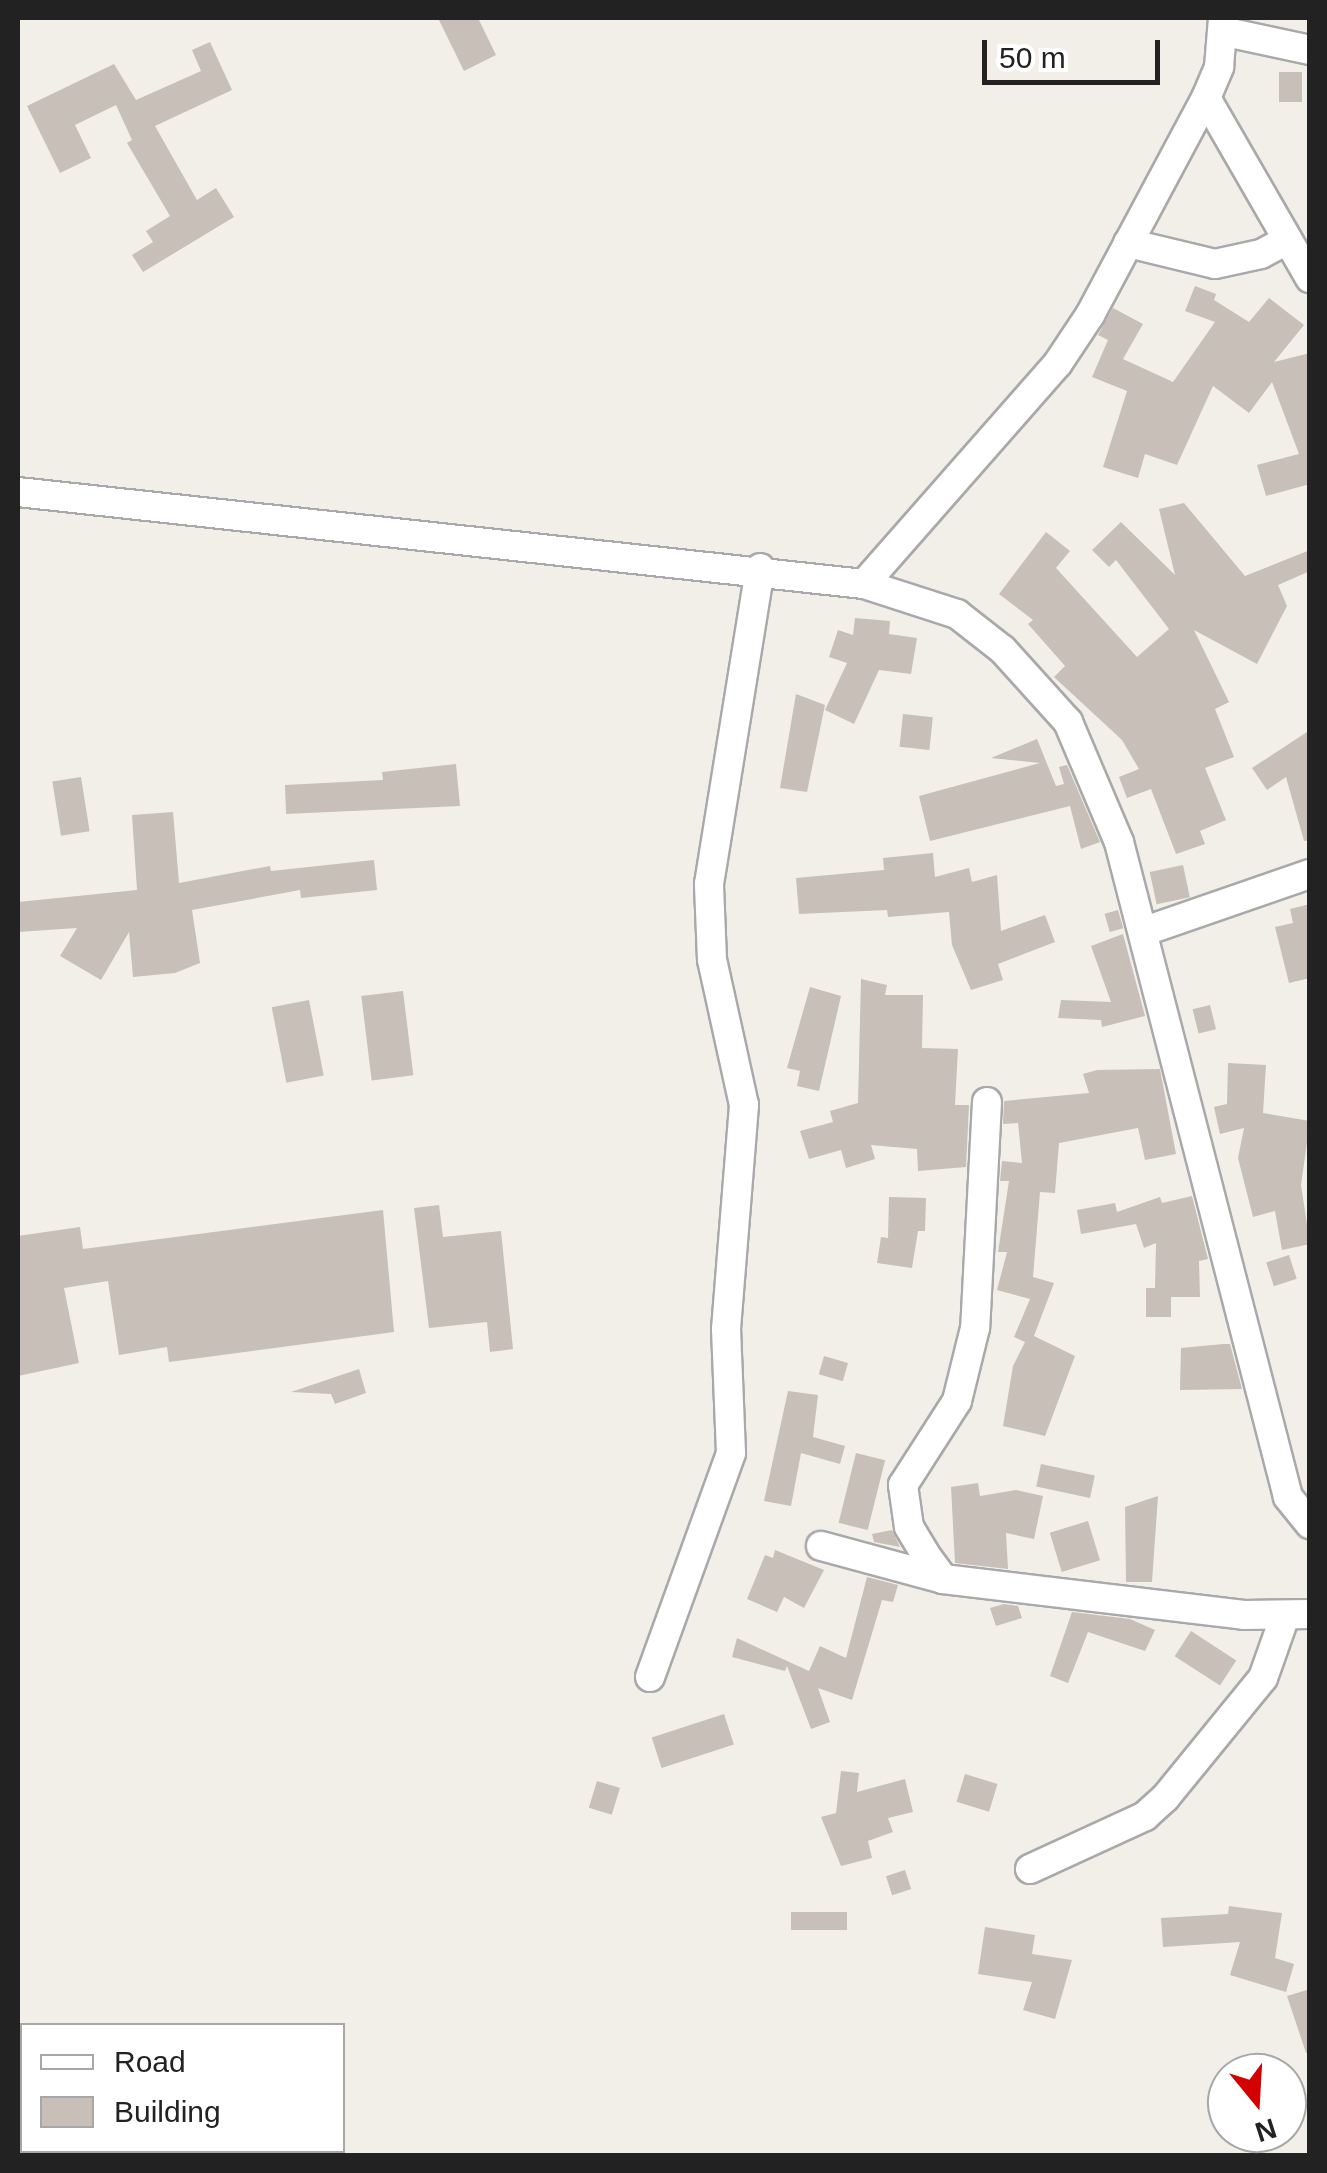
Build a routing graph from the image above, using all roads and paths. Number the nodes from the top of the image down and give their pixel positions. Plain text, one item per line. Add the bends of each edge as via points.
1 (1224, 25) edge
2 (1310, 50) edge
3 (1206, 98) junction
4 (1287, 240) junction
5 (1128, 243) junction
6 (1310, 278) edge
7 (18, 492) edge
8 (760, 568) junction
9 (864, 584) junction
10 (1310, 874) edge
11 (1145, 931) junction
12 (988, 1102) dead end
13 (1310, 1524) edge
14 (821, 1546) dead end
15 (943, 1578) junction
16 (1297, 1614) edge
17 (650, 1677) dead end
18 (1030, 1870) dead end

1 - 2 street
1 - 3 street
3 - 4 street
3 - 5 street
4 - 5 street via 1261,254 1214,264
4 - 6 street
5 - 9 street via 1058,362
7 - 8 street
8 - 9 street
8 - 17 street via 708,884 712,960 744,1105 726,1330 731,1453
9 - 11 street via 957,614 1045,692 1091,764
10 - 11 street
11 - 13 street via 1288,1496
12 - 15 street via 976,1328 956,1402 904,1485 909,1527
14 - 15 street
15 - 16 street
16 - 18 street via 1263,1678 1165,1798 1145,1816

